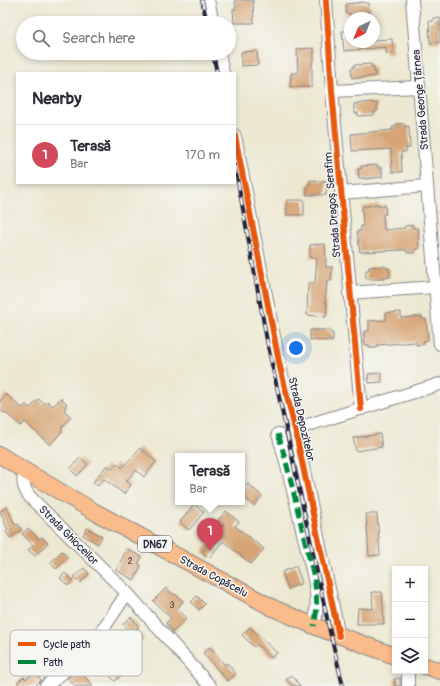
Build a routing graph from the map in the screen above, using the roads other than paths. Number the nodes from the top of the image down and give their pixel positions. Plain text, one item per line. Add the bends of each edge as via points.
1 (208, 0) edge
2 (326, 0) edge
3 (412, 0) edge
4 (211, 16) edge
5 (220, 60) edge
6 (223, 72) edge
7 (419, 87) junction
8 (332, 91) junction
9 (236, 141) edge
10 (427, 186) junction
11 (341, 193) junction
12 (435, 287) junction
13 (349, 293) junction
14 (440, 344) edge
15 (440, 384) edge
16 (361, 409) junction
17 (295, 430) junction
18 (278, 434) dead end
19 (0, 454) edge
20 (25, 471) junction
21 (127, 593) junction
22 (314, 626) junction
23 (102, 630) edge
24 (339, 636) junction
25 (392, 655) edge
26 (428, 667) edge
27 (440, 671) edge
28 (408, 674) edge
29 (58, 676) edge
30 (46, 686) edge
31 (210, 686) edge
32 (408, 686) edge

1 - 4 street
2 - 8 street, Strada Dragoș Serafim
3 - 7 street, Strada George Țârnea
5 - 6 street
7 - 8 street
7 - 10 street, Strada George Țârnea
8 - 11 street, Strada Dragoș Serafim
9 - 17 street, Strada Depozitelor via 280,367
10 - 11 street
10 - 12 street, Strada George Țârnea
11 - 13 street, Strada Dragoș Serafim
12 - 13 street
12 - 14 street, Strada George Țârnea
13 - 16 street, Strada Dragoș Serafim
15 - 16 street
16 - 17 street
17 - 24 street, Strada Depozitelor
18 - 22 street via 318,601
19 - 20 main road, Strada Copăcelu / DN67
20 - 21 street, Strada Ghioceilor via 24,490
20 - 22 main road, Strada Copăcelu / DN67 via 216,578
21 - 23 street
21 - 31 street, Strada Ghioceilor
22 - 24 main road, Strada Copăcelu / DN67
24 - 25 main road, Strada Copăcelu / DN67
26 - 27 main road
28 - 32 street
29 - 30 street

